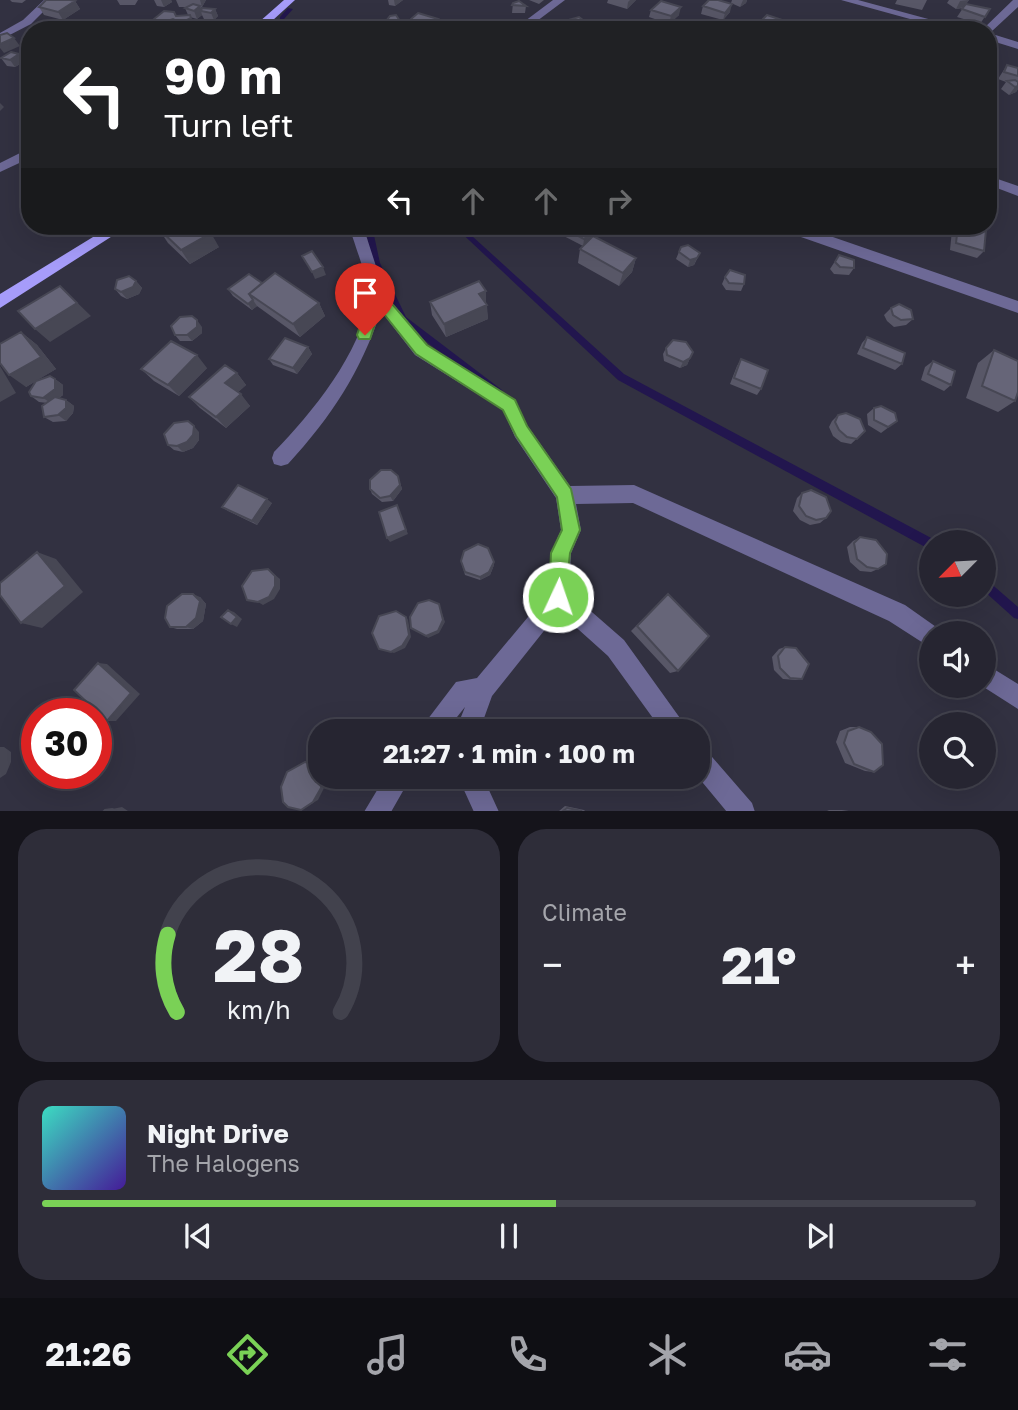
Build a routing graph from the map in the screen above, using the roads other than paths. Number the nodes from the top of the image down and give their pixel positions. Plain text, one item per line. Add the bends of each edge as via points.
1 (51, 0) edge
2 (290, 0) edge
3 (560, 0) edge
4 (845, 0) edge
5 (1018, 1) edge
6 (266, 20) joint
7 (28, 21) edge
8 (270, 21) edge
9 (531, 21) edge
10 (928, 21) edge
11 (997, 21) edge
12 (21, 25) edge
13 (0, 37) edge
14 (997, 39) edge
15 (1018, 46) edge
16 (21, 157) edge
17 (0, 168) edge
18 (997, 183) edge
19 (1018, 191) edge
20 (107, 235) edge
21 (359, 235) edge
22 (812, 235) edge
23 (377, 296) junction
24 (0, 302) edge
25 (1018, 307) edge
26 (281, 458) dead end
27 (565, 495) junction
28 (558, 597) junction
29 (919, 629) edge
30 (996, 682) edge
31 (483, 689) junction
32 (1018, 698) edge
33 (441, 719) edge
34 (472, 719) edge
35 (668, 719) edge
36 (710, 772) edge
37 (391, 789) edge
38 (476, 789) edge
39 (376, 811) edge
40 (487, 811) edge
41 (743, 811) edge

1 - 7 street
2 - 6 main road
3 - 9 street
4 - 10 street
5 - 11 street
6 - 8 street
12 - 13 street
14 - 15 street
16 - 17 street
18 - 19 street
20 - 24 main road
21 - 23 street
22 - 25 street
23 - 26 street via 358,354 316,421
23 - 27 street via 421,350 509,405 521,431
27 - 28 street via 571,530 561,553
27 - 29 street via 634,494 897,613
28 - 31 street
28 - 35 street via 616,648
30 - 32 street
31 - 33 street via 464,690
31 - 34 street
36 - 41 street
37 - 39 street
38 - 40 street

